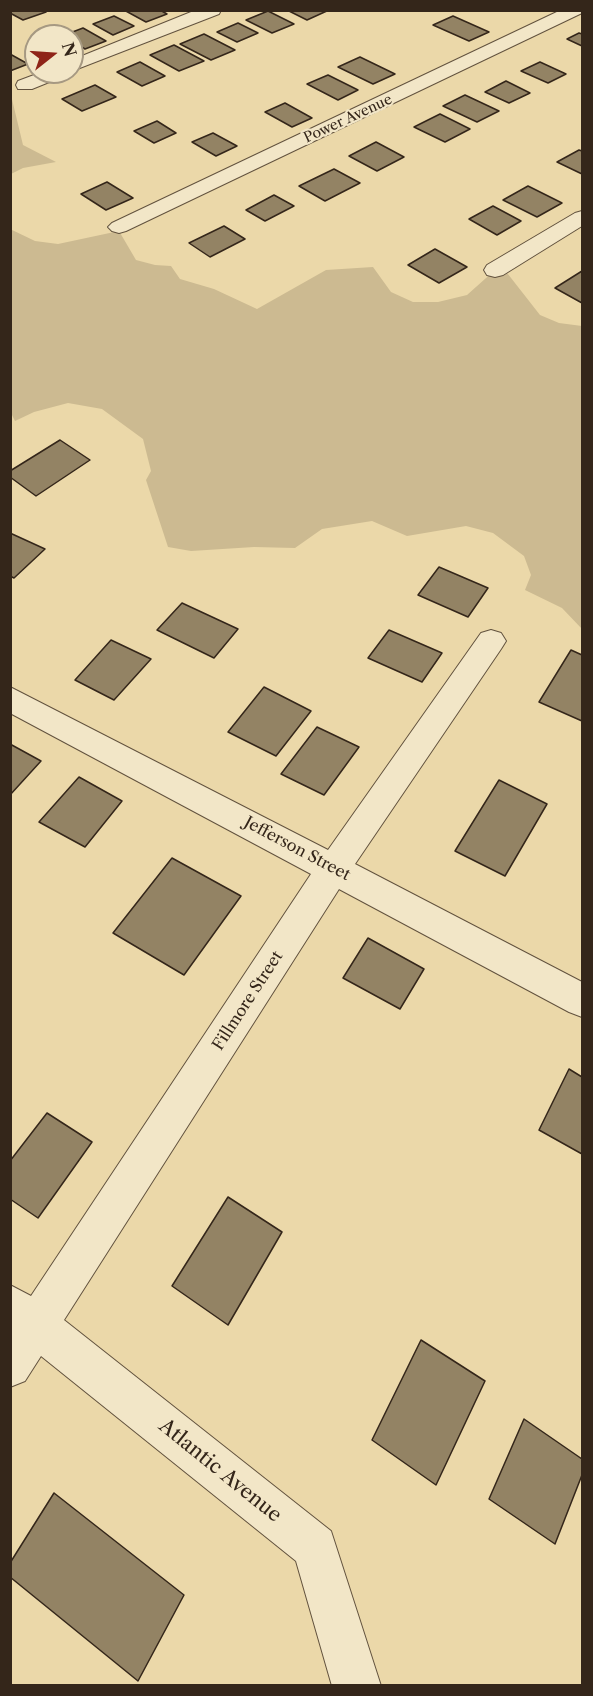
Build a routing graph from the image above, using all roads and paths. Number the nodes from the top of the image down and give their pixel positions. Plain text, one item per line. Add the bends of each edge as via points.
1 (213, 10) edge
2 (576, 10) edge
3 (84, 61) edge
4 (582, 217) edge
5 (119, 227) dead end
6 (495, 270) dead end
7 (491, 640) dead end
8 (10, 699) edge
9 (333, 868) junction
10 (582, 1000) edge
11 (24, 1316) edge
12 (10, 1366) edge
13 (357, 1686) edge

1 - 3 street
2 - 5 street, Power Avenue
4 - 6 street
7 - 9 street, Fillmore Street
8 - 9 street, Jefferson Street
9 - 10 street, Jefferson Street
9 - 11 street, Fillmore Street
11 - 12 street, Fillmore Street
11 - 13 street, Atlantic Avenue via 315,1547

